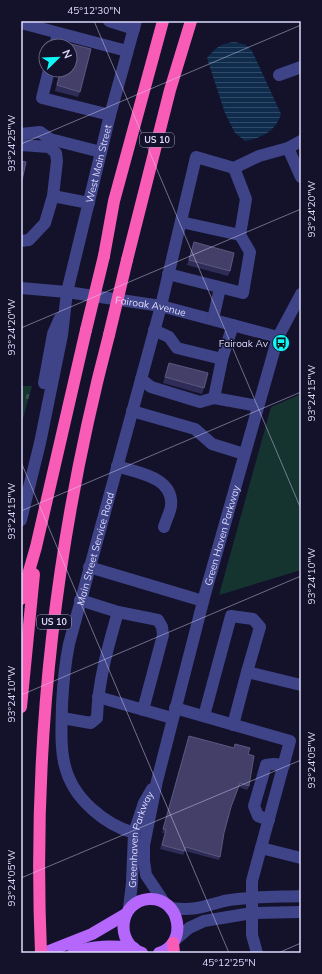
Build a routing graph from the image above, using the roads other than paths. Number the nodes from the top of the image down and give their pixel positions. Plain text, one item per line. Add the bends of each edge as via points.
1 (109, 21) edge
2 (163, 21) edge
3 (191, 21) edge
4 (21, 23) edge
5 (135, 25) edge
6 (58, 33) junction
7 (57, 38) edge
8 (127, 51) junction
9 (301, 66) edge
10 (279, 75) dead end
11 (47, 78) edge
12 (110, 116) junction
13 (21, 134) edge
14 (301, 141) edge
15 (21, 145) edge
16 (288, 148) junction
17 (101, 152) junction
18 (234, 168) junction
19 (301, 177) edge
20 (52, 196) junction
21 (89, 203) junction
22 (181, 222) junction
23 (240, 235) junction
24 (21, 241) edge
25 (168, 274) junction
26 (21, 288) edge
27 (220, 288) junction
28 (67, 292) junction
29 (301, 294) edge
30 (161, 306) junction
31 (65, 308) junction
32 (213, 319) junction
33 (233, 325) junction
34 (154, 330) junction
35 (278, 337) junction
36 (222, 359) junction
37 (141, 379) junction
38 (214, 398) junction
39 (258, 406) junction
40 (132, 411) junction
41 (244, 454) junction
42 (117, 466) junction
43 (21, 493) edge
44 (21, 520) edge
45 (164, 527) dead end
46 (36, 547) junction
47 (89, 567) junction
48 (21, 599) edge
49 (80, 600) junction
50 (203, 601) junction
51 (118, 612) junction
52 (246, 672) junction
53 (301, 685) edge
54 (98, 697) junction
55 (21, 707) edge
56 (143, 710) junction
57 (173, 713) junction
58 (204, 716) junction
59 (62, 718) junction
60 (234, 725) junction
61 (284, 765) junction
62 (157, 781) junction
63 (269, 820) junction
64 (134, 833) junction
65 (261, 848) junction
66 (301, 858) edge
67 (301, 896) edge
68 (251, 898) junction
69 (167, 905) junction
70 (127, 911) junction
71 (301, 912) edge
72 (252, 913) junction
73 (174, 945) edge
74 (138, 951) edge
75 (41, 953) edge
76 (44, 953) edge
77 (73, 953) edge
78 (159, 953) edge
79 (257, 953) edge

1 - 5 street
2 - 46 highway, US 10, bridge via 114,201 104,256
3 - 75 highway, US 10, bridge via 170,90 109,335 83,446 60,577 49,657 41,783
4 - 6 street
5 - 8 street, West Main Street
6 - 7 street
6 - 8 street
8 - 12 street, West Main Street
9 - 10 street
11 - 12 street via 42,98
12 - 17 street, West Main Street
13 - 17 street via 40,132 50,139
14 - 16 street
15 - 20 street via 49,147 56,153
16 - 18 street via 259,156
16 - 19 street
17 - 21 street, West Main Street
18 - 22 street, Main Street Service Road via 196,157
18 - 23 street via 246,199
20 - 21 street
20 - 24 street via 45,223 29,240
21 - 28 street, West Main Street
22 - 23 street
22 - 25 street, Main Street Service Road
23 - 27 street via 250,252 243,293
25 - 27 street
25 - 30 street, Main Street Service Road
26 - 28 street, Fairoak Avenue
27 - 32 street
28 - 30 street, Fairoak Avenue
28 - 31 street, West Main Street
29 - 35 street, Green Haven Parkway
30 - 32 street, Fairoak Avenue
30 - 34 street, Main Street Service Road
31 - 43 street, West Main Street via 52,334 35,434
31 - 44 street, West Main Street via 42,436
32 - 33 street, Fairoak Avenue
33 - 35 street, Fairoak Avenue
33 - 36 street
34 - 36 street via 169,337 177,348
34 - 37 street, Main Street Service Road
35 - 39 street, Green Haven Parkway
36 - 38 street
37 - 38 street via 151,387 200,402
37 - 40 street, Main Street Service Road
38 - 39 street
39 - 41 street, Green Haven Parkway
40 - 41 street via 195,429 212,444
40 - 42 street, Main Street Service Road
41 - 50 street, Green Haven Parkway
42 - 45 street via 156,478 164,484 170,494 171,506
42 - 47 street, Main Street Service Road
46 - 48 highway
46 - 55 highway, US 10
47 - 49 street, Main Street Service Road
47 - 50 street
49 - 51 street
49 - 59 street, Main Street Service Road via 64,673
50 - 57 street, Green Haven Parkway
51 - 54 street
51 - 56 street via 151,617 158,620 162,627 163,635
52 - 53 street
52 - 58 street via 260,627 253,619 231,616
52 - 60 street
54 - 56 street
54 - 59 street via 98,718 95,721
56 - 57 street
57 - 58 street
57 - 62 street, Green Haven Parkway
58 - 60 street
59 - 64 street, Main Street Service Road via 61,737 69,781 80,798 104,820
60 - 61 street via 290,741
61 - 63 street
61 - 63 street via 266,765 254,806 258,816
62 - 64 street, Greenhaven Parkway via 144,803
62 - 69 street, Greenhaven Parkway via 144,845 144,861 146,875
63 - 65 street
64 - 70 street, Greenhaven Parkway via 132,883
65 - 66 street
65 - 68 street via 252,881
67 - 68 street
68 - 69 street via 224,901 200,909
68 - 72 street
69 - 70 main road via 150,899 143,900
69 - 73 main road via 178,923
70 - 74 main road via 123,931 126,939
70 - 76 main road via 92,934
71 - 72 street
72 - 73 street via 204,921 190,928
72 - 79 street via 252,935
73 - 78 main road
74 - 77 main road via 104,946 86,948

